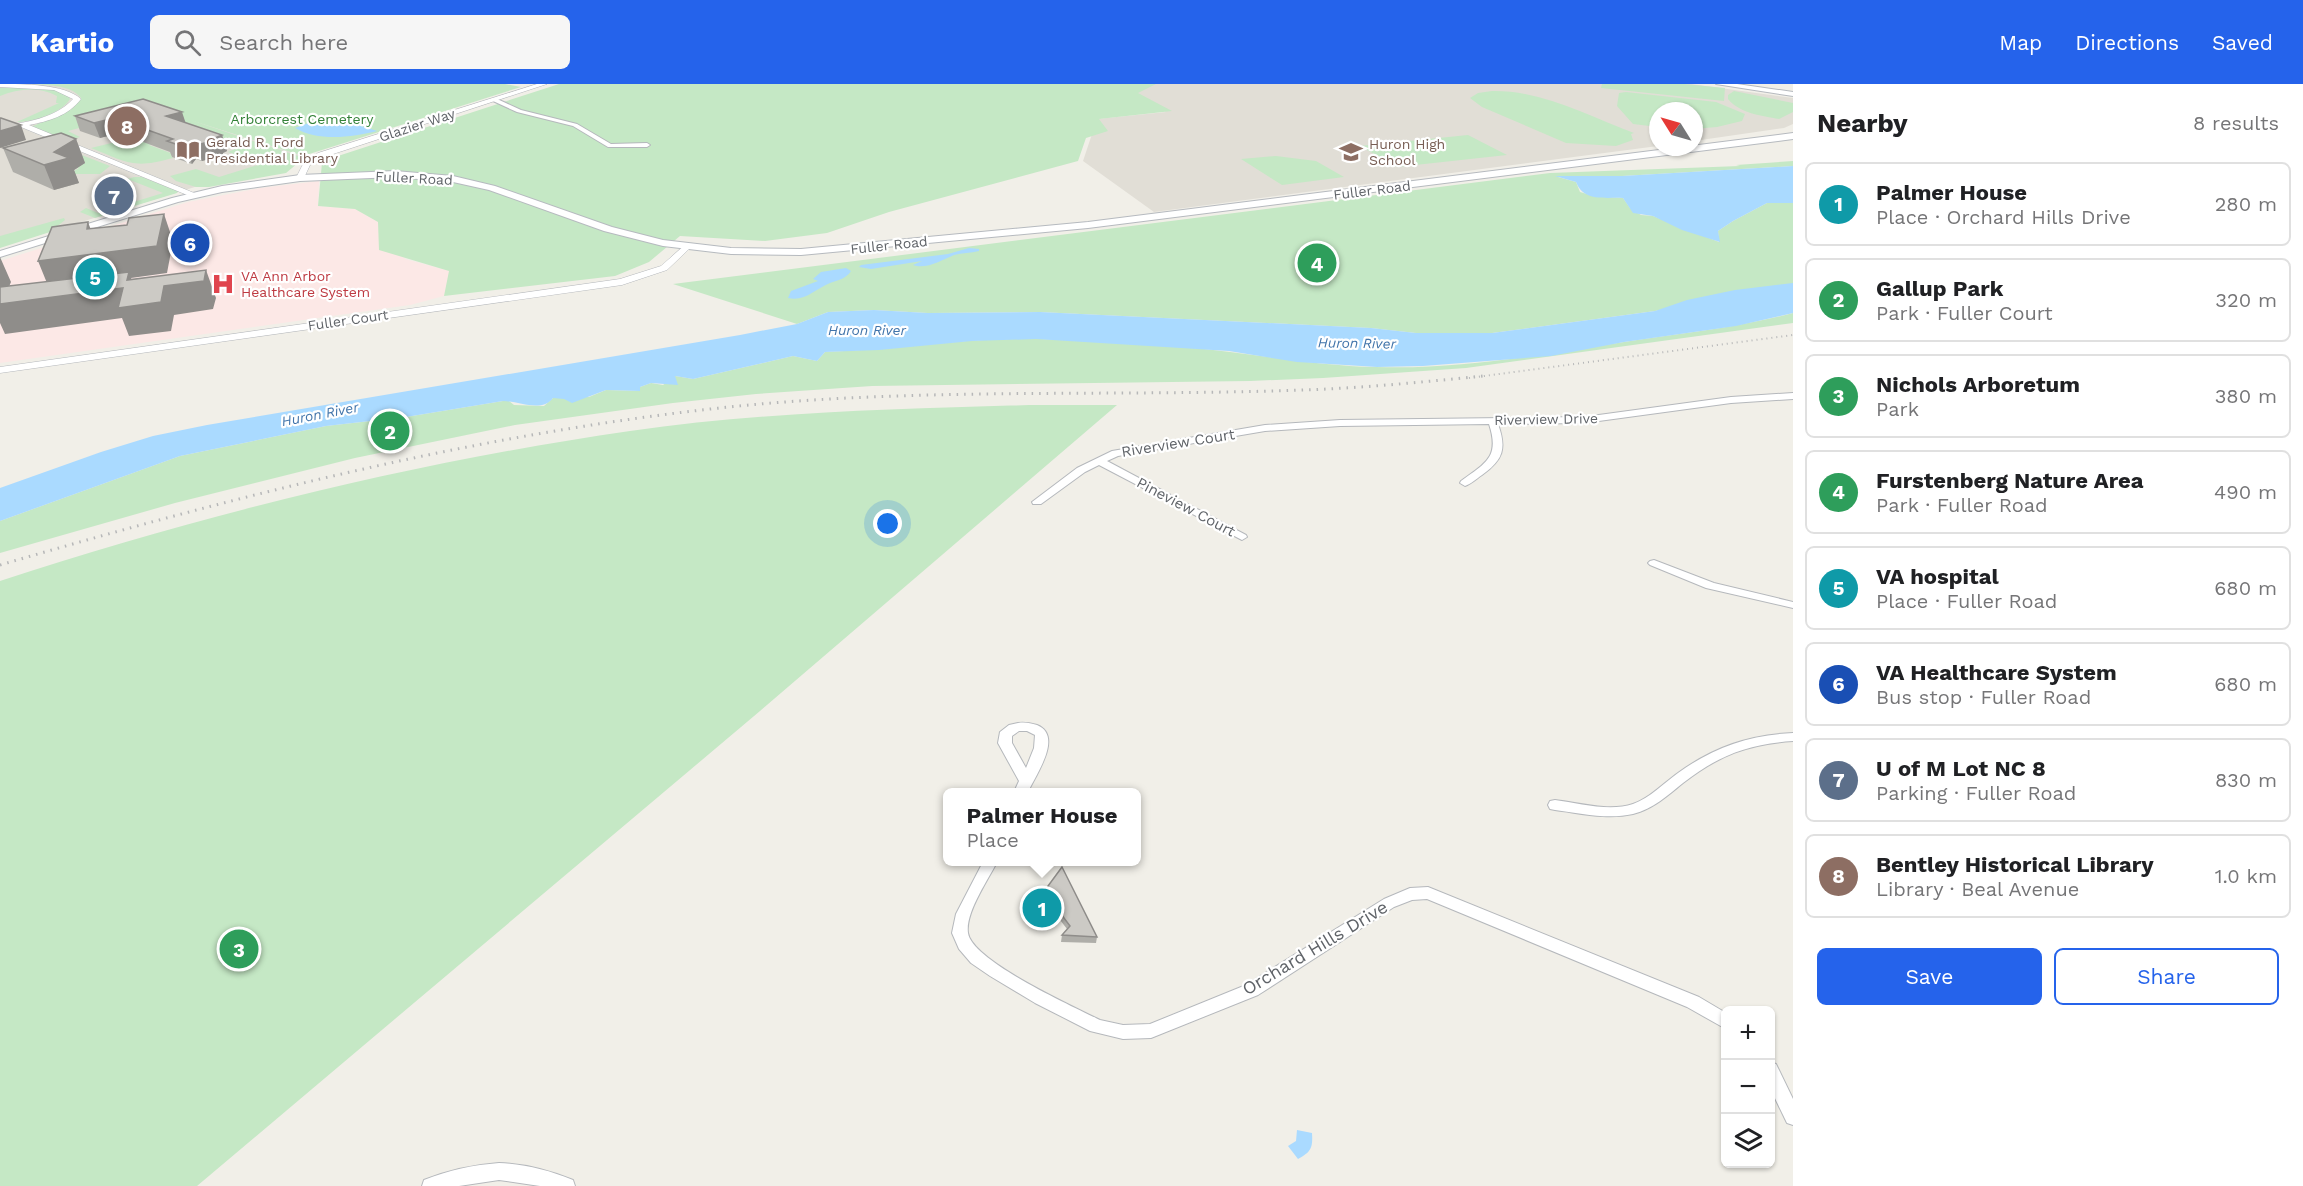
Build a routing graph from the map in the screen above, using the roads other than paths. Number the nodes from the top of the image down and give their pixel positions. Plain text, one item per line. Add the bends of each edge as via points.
1 (544, 84) edge
2 (1720, 84) edge
3 (1768, 84) edge
4 (0, 85) edge
5 (1793, 87) edge
6 (1793, 94) edge
7 (495, 100) junction
8 (22, 125) junction
9 (0, 131) edge
10 (1793, 136) edge
11 (647, 145) dead end
12 (300, 178) junction
13 (195, 195) junction
14 (686, 247) junction
15 (0, 254) edge
16 (0, 370) edge
17 (1793, 396) edge
18 (1492, 420) junction
19 (1297, 426) joint
20 (1098, 460) junction
21 (1465, 483) dead end
22 (1037, 502) dead end
23 (1242, 537) dead end
24 (1654, 563) dead end
25 (1793, 605) edge
26 (1789, 737) edge
27 (1555, 805) dead end
28 (988, 866) edge
29 (1721, 1020) edge
30 (1775, 1080) edge
31 (1793, 1118) edge
32 (431, 1186) edge
33 (566, 1186) edge

1 - 7 street, Glazier Way
2 - 6 main road
3 - 5 main road
4 - 8 street via 50,86 76,95 75,102 63,111
7 - 11 street via 519,111 575,125 610,146
7 - 12 street, Glazier Way via 321,155 307,164
8 - 9 street
8 - 13 street
10 - 14 main road, Fuller Road via 1021,232 801,252
12 - 13 main road, Fuller Road
12 - 14 main road, Fuller Road via 395,174 464,181 608,229
13 - 15 main road, Fuller Road
14 - 16 street, Fuller Court via 664,268 621,282
17 - 18 street, Riverview Drive via 1731,400 1584,420
18 - 19 street, Riverview Drive
18 - 21 street via 1500,440 1498,453 1493,462
19 - 20 street, Riverview Court via 1140,448
20 - 22 street, Riverview Court
20 - 23 street, Pineview Court
24 - 25 street via 1710,586
26 - 27 street via 1731,746 1636,808 1614,812
28 - 29 street, Orchard Hills Drive via 962,917 959,936 968,952 985,967 1096,1026 1116,1032 1150,1031 1251,990 1389,903 1410,894 1428,893 1682,997
30 - 31 street
32 - 33 street via 476,1173 514,1171

